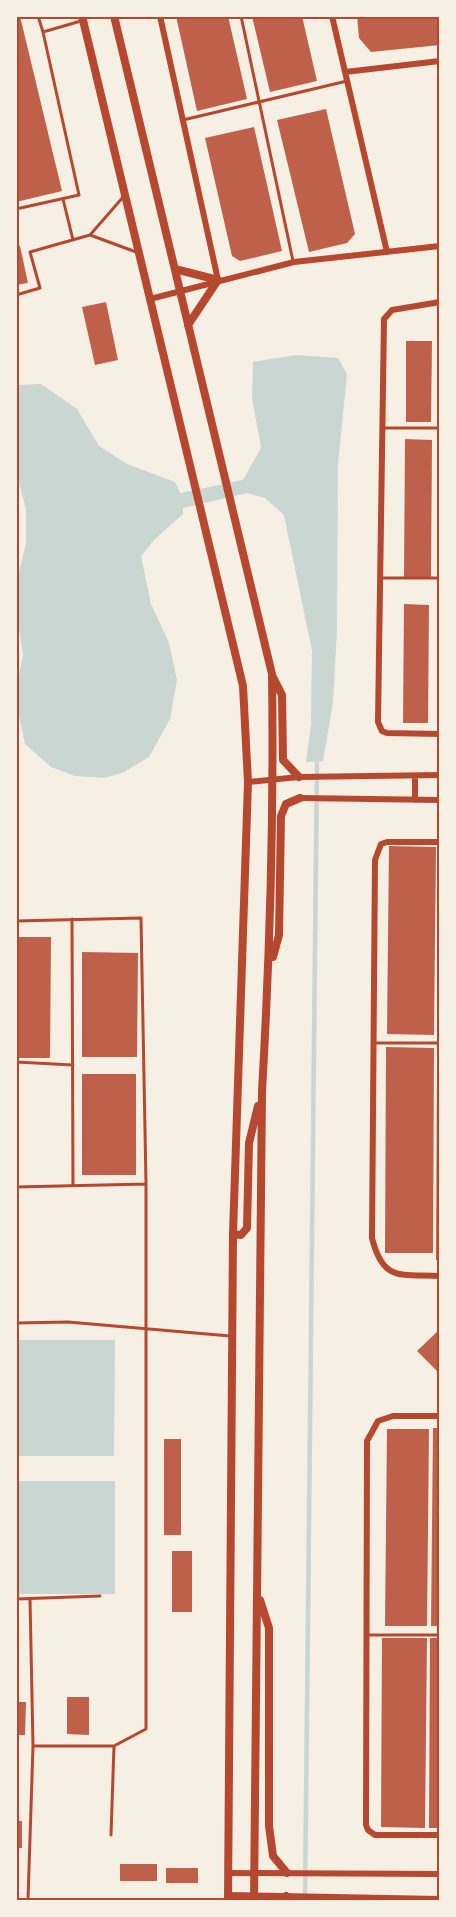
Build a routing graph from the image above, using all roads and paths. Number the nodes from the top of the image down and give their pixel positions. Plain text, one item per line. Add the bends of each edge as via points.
1 (38, 16) edge
2 (114, 16) edge
3 (159, 16) edge
4 (241, 16) edge
5 (332, 16) edge
6 (83, 19) edge
7 (43, 32) junction
8 (440, 61) edge
9 (345, 72) junction
10 (347, 81) junction
11 (259, 101) junction
12 (182, 120) junction
13 (125, 195) junction
14 (63, 199) junction
15 (16, 209) edge
16 (90, 235) junction
17 (73, 240) junction
18 (440, 246) edge
19 (387, 252) junction
20 (139, 254) junction
21 (294, 262) junction
22 (174, 268) junction
23 (218, 280) junction
24 (180, 291) junction
25 (16, 295) edge
26 (150, 299) junction
27 (440, 302) edge
28 (188, 325) junction
29 (382, 428) junction
30 (440, 428) edge
31 (380, 578) junction
32 (440, 578) edge
33 (272, 674) junction
34 (440, 734) edge
35 (415, 776) junction
36 (440, 776) edge
37 (300, 777) junction
38 (273, 780) junction
39 (248, 782) junction
40 (300, 798) joint
41 (415, 800) junction
42 (440, 800) edge
43 (440, 842) edge
44 (72, 920) junction
45 (16, 921) edge
46 (269, 972) junction
47 (373, 1043) junction
48 (440, 1043) edge
49 (16, 1062) edge
50 (73, 1065) junction
51 (262, 1091) junction
52 (146, 1184) junction
53 (73, 1186) junction
54 (16, 1187) edge
55 (233, 1234) junction
56 (440, 1276) edge
57 (16, 1323) edge
58 (144, 1327) junction
59 (232, 1336) junction
60 (440, 1416) edge
61 (257, 1591) junction
62 (100, 1596) dead end
63 (16, 1599) edge
64 (30, 1599) junction
65 (367, 1635) junction
66 (440, 1635) edge
67 (33, 1746) junction
68 (114, 1746) junction
69 (111, 1835) dead end
70 (440, 1836) edge
71 (228, 1872) junction
72 (254, 1873) junction
73 (287, 1873) junction
74 (440, 1874) edge
75 (228, 1898) edge
76 (254, 1898) edge
77 (283, 1898) edge
78 (440, 1899) edge
79 (28, 1900) edge

1 - 7 lane
2 - 22 street
3 - 12 street
4 - 11 lane
5 - 9 street
6 - 7 lane
6 - 13 street
7 - 14 lane via 79,195
8 - 9 street
9 - 10 street
10 - 11 lane
10 - 19 street
11 - 12 lane
11 - 21 lane
12 - 23 street
13 - 16 lane
13 - 20 street
14 - 15 lane
14 - 17 lane
16 - 17 lane
16 - 20 lane
17 - 25 lane via 30,252 40,288
18 - 19 street
19 - 21 street
20 - 26 street
21 - 23 street
22 - 23 street
22 - 24 street
23 - 24 street
23 - 28 street
24 - 26 street
24 - 28 street
26 - 39 street via 243,686
27 - 29 street via 392,309 384,320
28 - 33 street
29 - 30 lane
29 - 31 street
31 - 32 lane
31 - 34 street via 378,722 387,733
33 - 37 street via 282,695 283,760
33 - 38 street
35 - 36 street
35 - 37 street
35 - 41 street
37 - 38 street
38 - 39 street
38 - 46 street
39 - 55 street
40 - 41 street
40 - 46 street via 286,804 281,816 279,935
41 - 42 street
43 - 47 street via 387,842 378,849
44 - 45 lane
44 - 50 lane
44 - 52 lane via 141,918
46 - 51 street
47 - 48 lane
47 - 56 street via 372,1238 377,1260 394,1274
49 - 50 lane
50 - 53 lane
51 - 55 street via 249,1143 247,1228 241,1235
51 - 61 street
52 - 53 lane
52 - 58 lane
53 - 54 lane
55 - 59 street
57 - 58 lane
58 - 59 lane
58 - 68 lane via 146,1729
59 - 71 street
60 - 65 street via 393,1416 378,1421 367,1440
61 - 72 street
61 - 73 street via 269,1628 269,1826 273,1856
62 - 64 lane
63 - 64 lane
64 - 67 lane
65 - 66 lane
65 - 70 street via 368,1830 375,1836
67 - 68 lane
67 - 79 lane
68 - 69 lane
71 - 72 street
71 - 75 street
72 - 73 street
72 - 76 street
73 - 74 street
75 - 76 street
76 - 77 street
77 - 78 street

